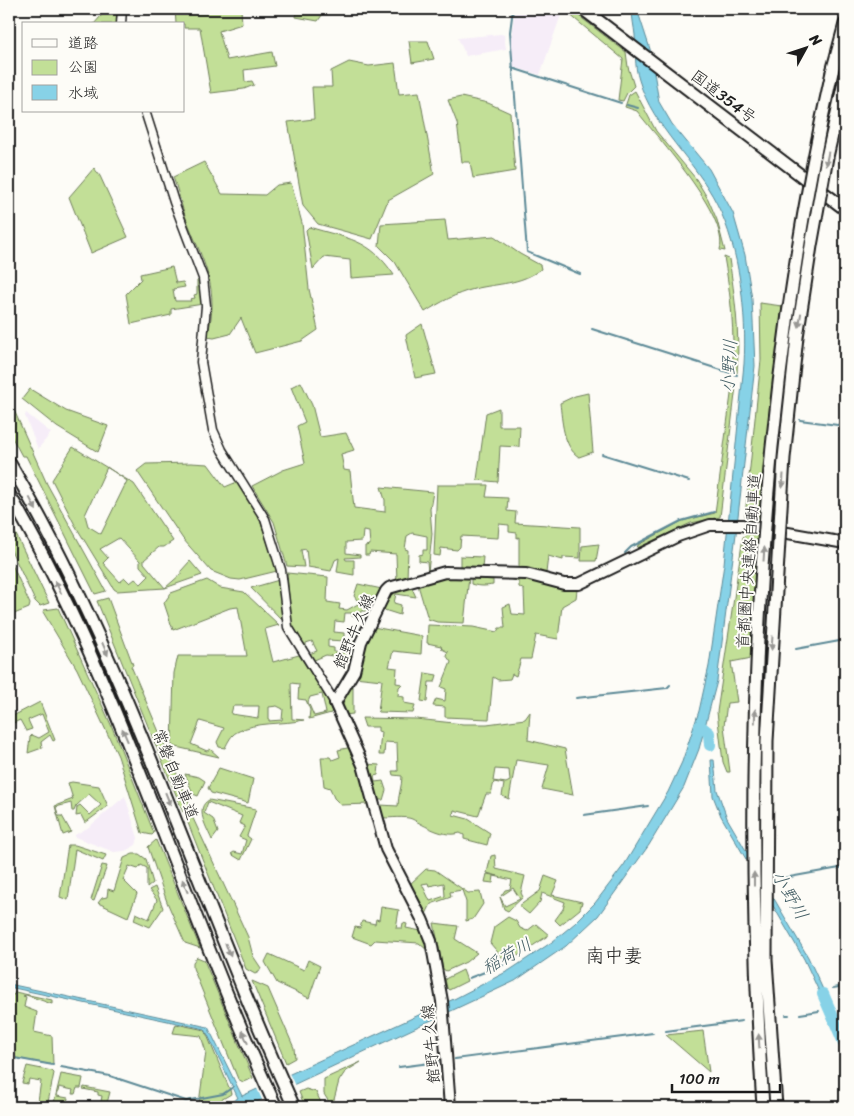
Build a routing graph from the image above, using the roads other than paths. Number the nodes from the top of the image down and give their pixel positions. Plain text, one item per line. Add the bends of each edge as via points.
1 (122, 9) edge
2 (582, 9) edge
3 (121, 22) edge
4 (845, 24) edge
5 (845, 78) edge
6 (145, 112) edge
7 (845, 209) edge
8 (9, 462) edge
9 (9, 494) edge
10 (845, 543) edge
11 (335, 703) junction
12 (274, 1102) edge
13 (294, 1107) edge
14 (450, 1107) edge
15 (763, 1107) edge
16 (776, 1107) edge

1 - 3 street
2 - 7 highway, 国道354号
15 -> 4 highway, 首都圏中央連絡自動車道, bridge via 755,950 754,740 767,512 785,328 800,232 832,72
5 -> 16 highway, 首都圏中央連絡自動車道, bridge via 811,246 784,458 766,741 766,960
6 - 11 street via 203,278 206,306 201,362 213,430 265,519 282,570 288,627
8 -> 13 highway, 常磐自動車道 via 63,561 117,676
12 -> 9 highway, 常磐自動車道 via 102,682 50,570
10 - 11 main road, 館野牛久線 via 739,525 710,525 688,531 579,584 564,584 526,574 445,572 389,588 361,642 354,672
11 - 14 main road, 館野牛久線 via 363,765 386,849 431,941 444,1018

